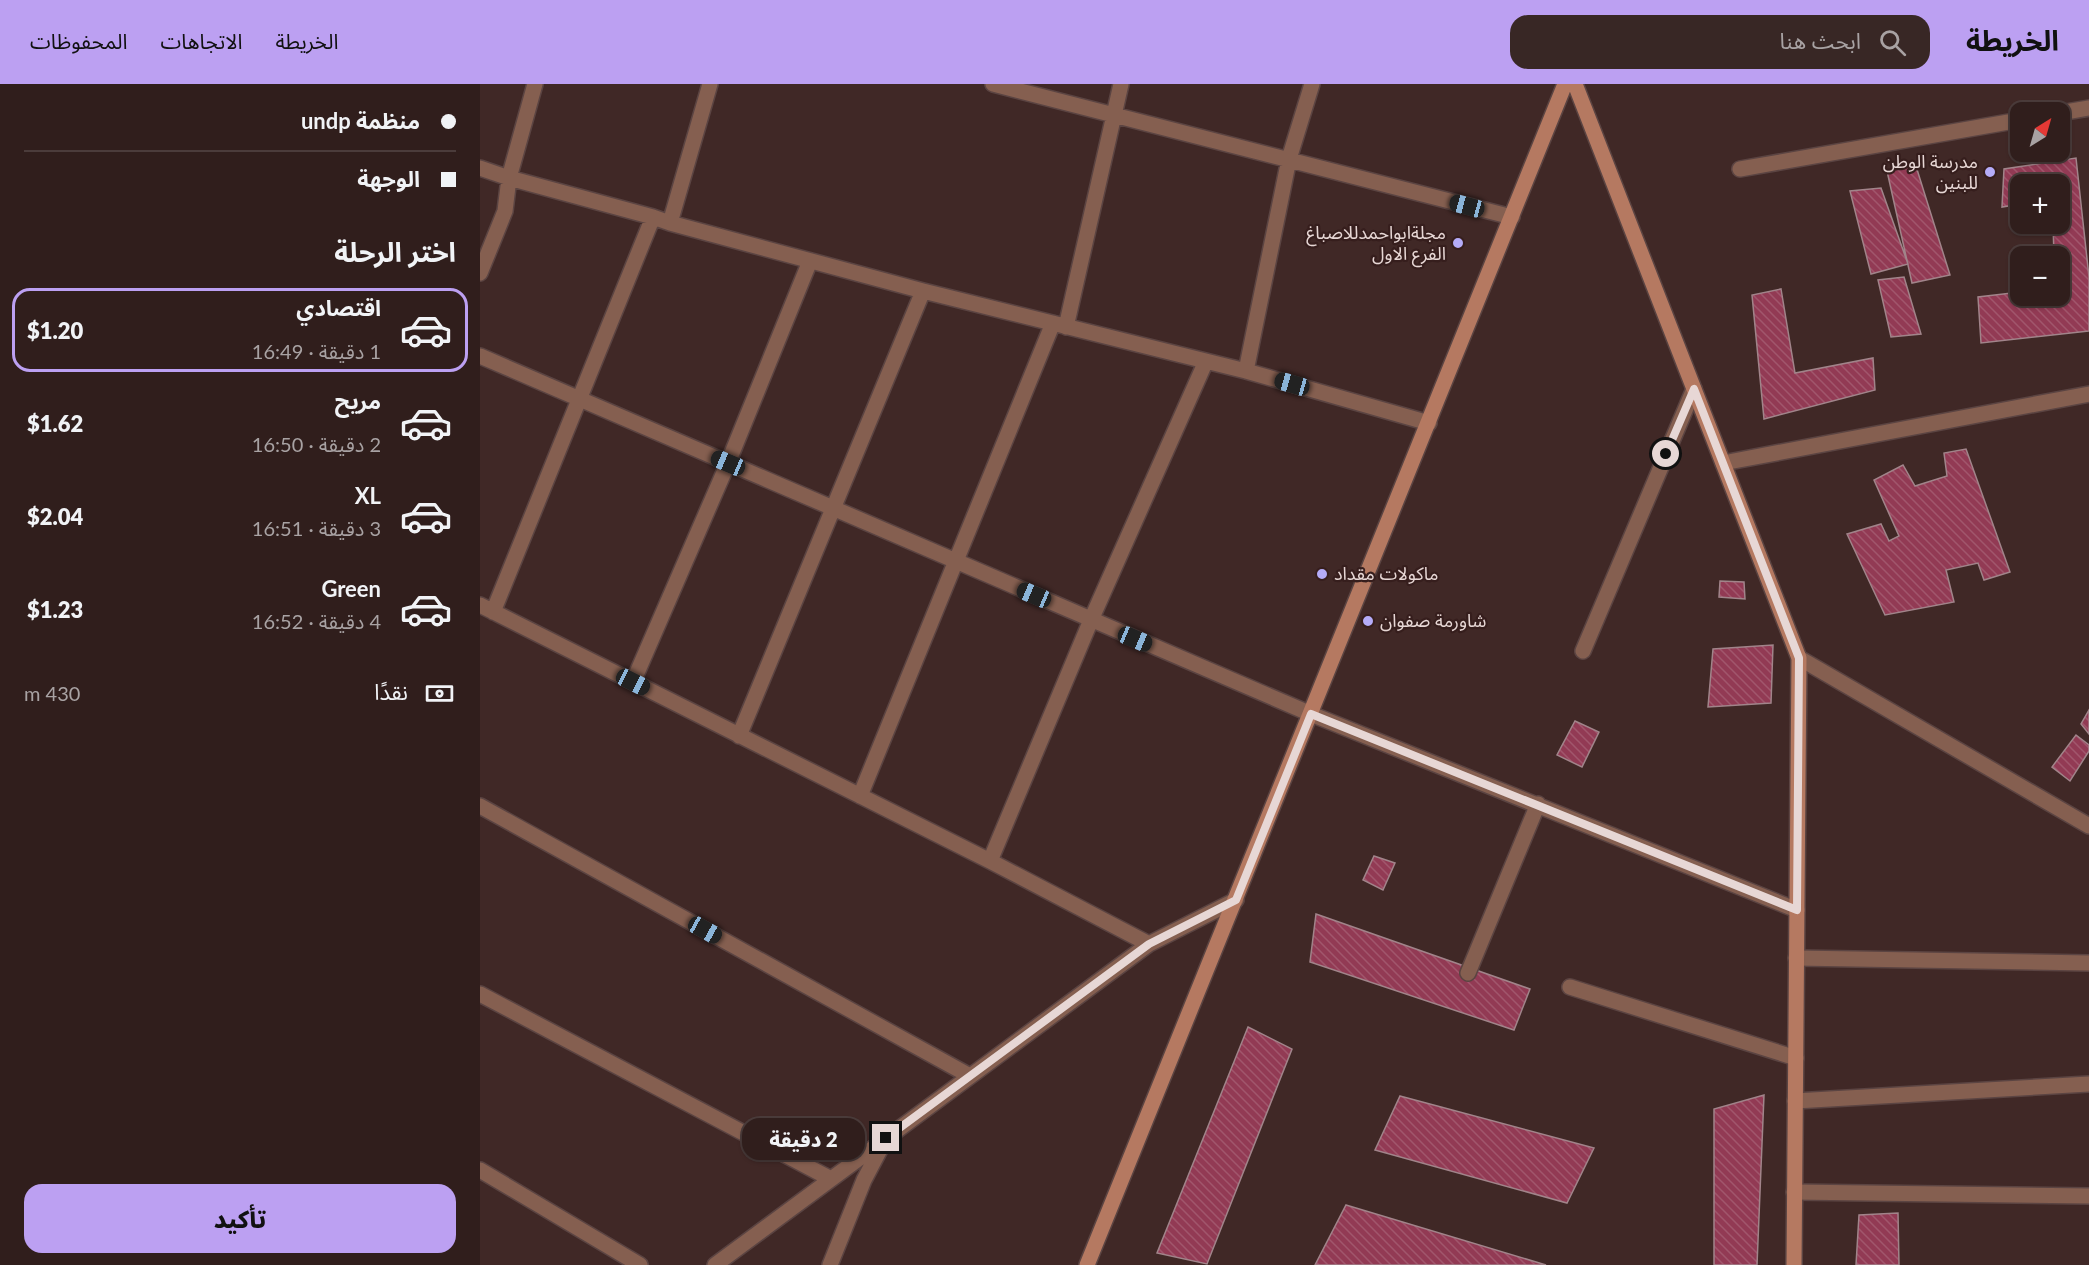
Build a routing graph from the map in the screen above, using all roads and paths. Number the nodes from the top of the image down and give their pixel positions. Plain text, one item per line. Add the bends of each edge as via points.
1 (535, 84) edge
2 (710, 84) edge
3 (993, 84) edge
4 (1121, 84) edge
5 (1312, 84) edge
6 (1565, 84) edge
7 (1575, 84) edge
8 (2089, 108) edge
9 (2070, 111) edge
10 (1113, 114) junction
11 (2010, 122) edge
12 (1289, 159) junction
13 (480, 168) edge
14 (1740, 169) dead end
15 (509, 178) junction
16 (653, 217) junction
17 (1512, 217) junction
18 (670, 223) junction
19 (810, 261) junction
20 (480, 273) edge
21 (923, 291) junction
22 (1060, 325) junction
23 (480, 356) edge
24 (1206, 361) junction
25 (1246, 371) junction
26 (1694, 389) junction
27 (2089, 394) edge
28 (579, 399) junction
29 (1429, 423) junction
30 (728, 463) junction
31 (1723, 463) junction
32 (834, 509) junction
33 (957, 562) junction
34 (487, 608) edge
35 (1091, 620) junction
36 (1582, 651) dead end
37 (1799, 658) junction
38 (633, 682) junction
39 (1311, 714) junction
40 (739, 736) junction
41 (860, 796) junction
42 (1538, 804) junction
43 (480, 806) edge
44 (2089, 825) edge
45 (990, 861) junction
46 (1236, 900) junction
47 (1797, 910) junction
48 (1149, 944) junction
49 (1796, 957) junction
50 (2089, 963) edge
51 (1468, 973) dead end
52 (1570, 987) dead end
53 (480, 994) edge
54 (1796, 1058) junction
55 (970, 1076) junction
56 (2089, 1084) edge
57 (1795, 1101) junction
58 (886, 1138) junction
59 (480, 1170) edge
60 (831, 1179) junction
61 (1794, 1192) junction
62 (2089, 1196) edge
63 (640, 1265) edge
64 (715, 1265) edge
65 (830, 1265) edge
66 (1088, 1265) edge
67 (1794, 1265) edge

1 - 15 street
2 - 18 street
3 - 10 street
4 - 10 street
5 - 12 street
6 - 17 street
7 - 26 street
8 - 9 street
10 - 12 street
10 - 22 street
11 - 14 street
12 - 17 street
12 - 25 street
13 - 15 street
15 - 16 street
15 - 20 street via 505,211
16 - 18 street
16 - 28 street
17 - 29 street
18 - 19 street
19 - 21 street
19 - 30 street
21 - 22 street
21 - 32 street
22 - 24 street
22 - 33 street
23 - 28 street
24 - 25 street
24 - 35 street
25 - 29 street
26 - 31 street
26 - 36 street
27 - 31 street
28 - 30 street
28 - 34 street
29 - 39 street
30 - 32 street
30 - 38 street
31 - 37 street
32 - 33 street
32 - 40 street
33 - 35 street
33 - 41 street
34 - 38 street
35 - 39 street
35 - 45 street
37 - 44 street
37 - 47 street
38 - 40 street
39 - 42 street
39 - 46 street
40 - 41 street
41 - 45 street
42 - 47 street
42 - 51 street
43 - 55 street
45 - 48 street
46 - 48 street
46 - 66 street
47 - 49 street
48 - 55 street
49 - 50 street
49 - 54 street
52 - 54 street
53 - 60 street
54 - 57 street
55 - 58 street
56 - 57 street
57 - 61 street
58 - 60 street
58 - 65 street via 864,1180
59 - 63 street
60 - 64 street
61 - 62 street
61 - 67 street

